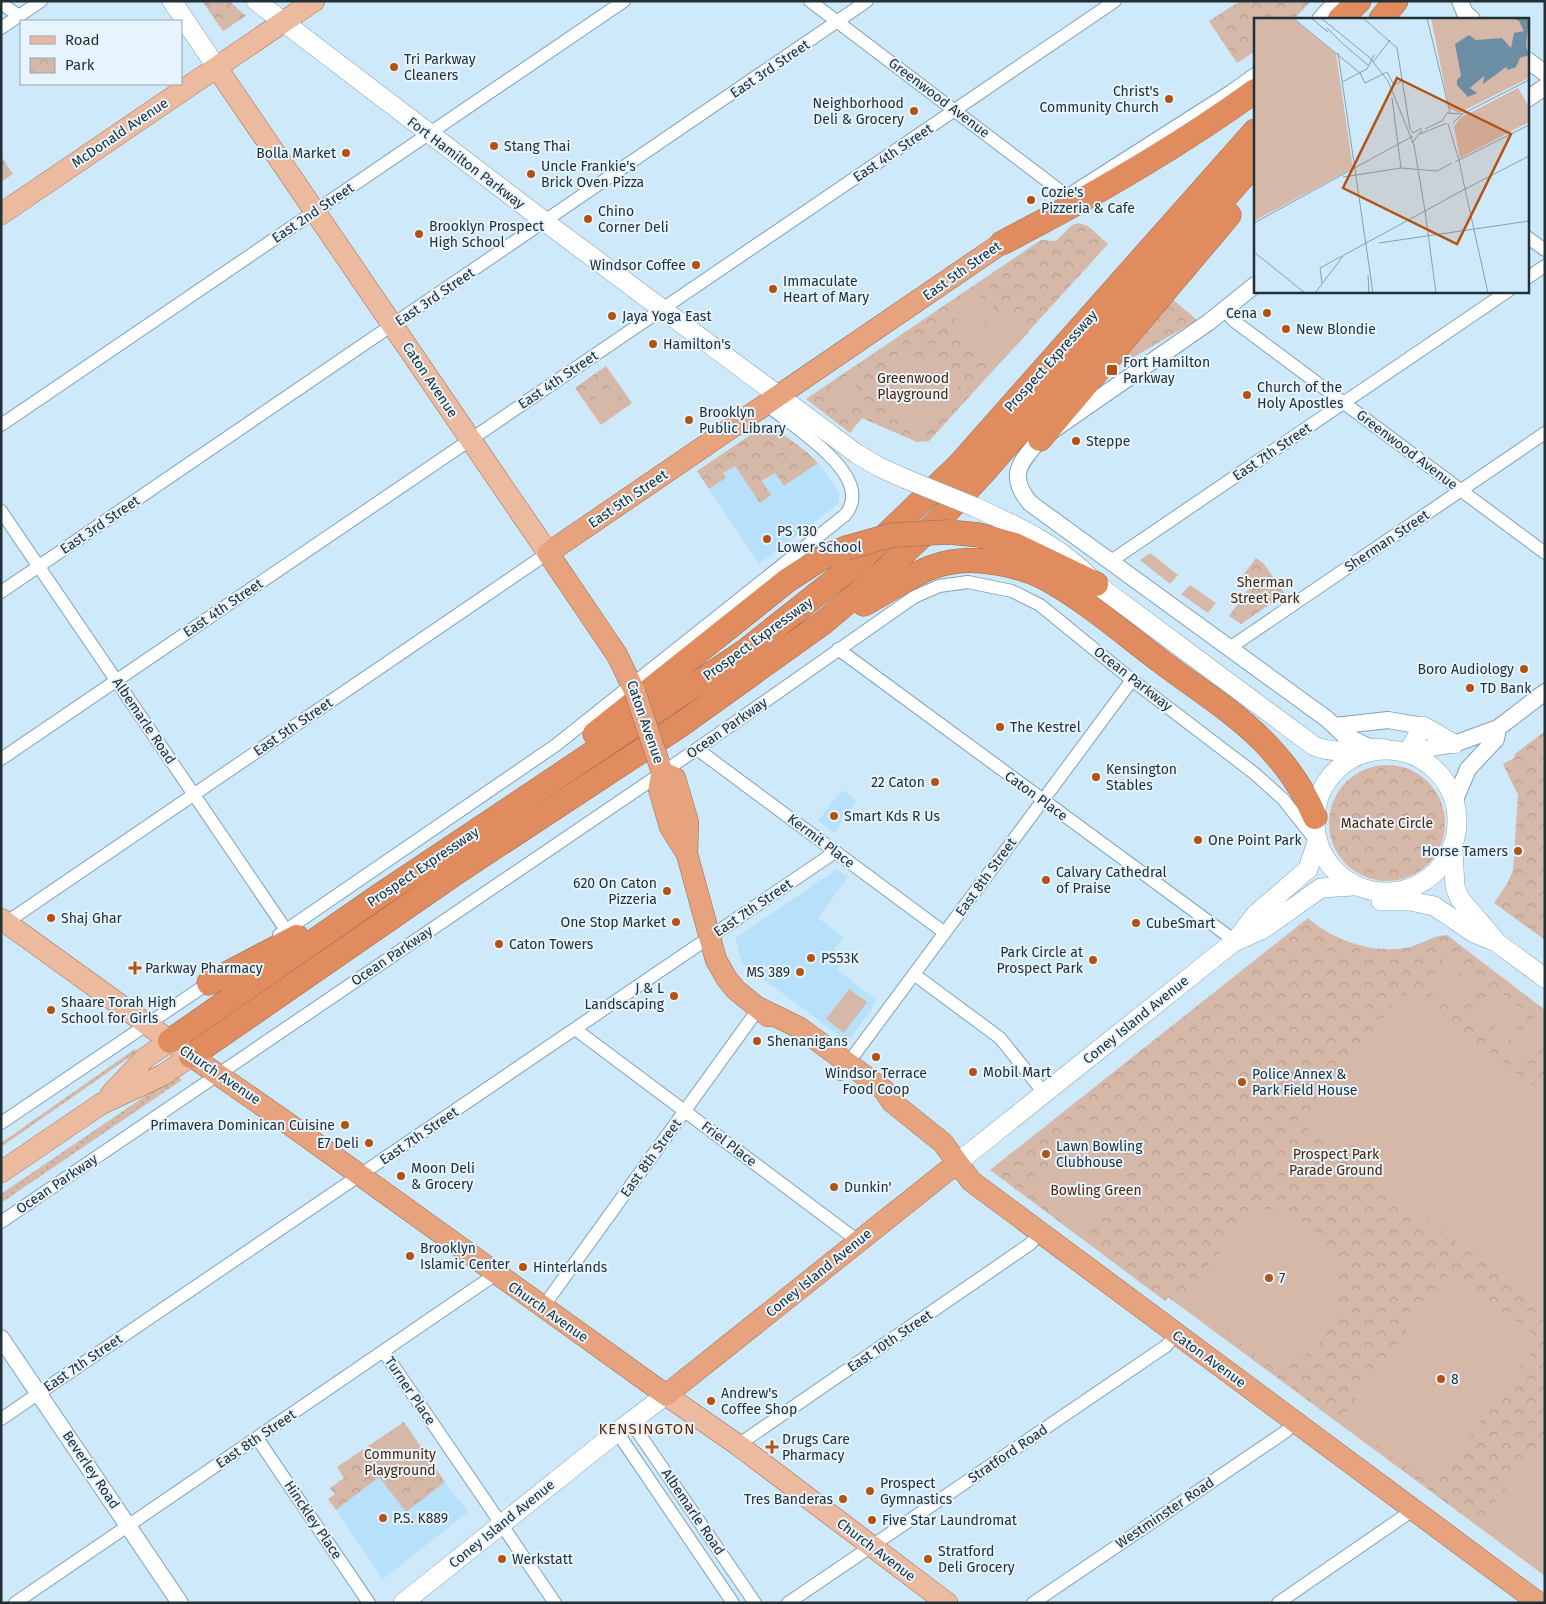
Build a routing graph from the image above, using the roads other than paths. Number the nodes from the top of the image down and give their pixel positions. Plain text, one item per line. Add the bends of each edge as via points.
1 (41, 1) edge
2 (172, 1) edge
3 (256, 1) edge
4 (314, 1) edge
5 (624, 1) edge
6 (810, 1) edge
7 (867, 1) edge
8 (1115, 1) edge
9 (1334, 1) edge
10 (1359, 1) edge
11 (1367, 1) edge
12 (1396, 1) edge
13 (1, 2) edge
14 (1459, 3) edge
15 (19, 16) junction
16 (1319, 18) edge
17 (1341, 18) edge
18 (1354, 18) edge
19 (1382, 18) edge
20 (1471, 18) edge
21 (282, 22) junction
22 (838, 22) junction
23 (1, 28) edge
24 (1528, 61) edge
25 (217, 68) junction
26 (1545, 73) edge
27 (1254, 75) edge
28 (1545, 88) edge
29 (1254, 92) edge
30 (1528, 98) edge
31 (955, 110) junction
32 (1254, 133) edge
33 (429, 134) junction
34 (1254, 164) edge
35 (1254, 185) edge
36 (1067, 196) junction
37 (316, 212) junction
38 (1, 214) edge
39 (546, 222) junction
40 (1528, 238) edge
41 (1002, 243) junction
42 (1545, 250) edge
43 (1545, 266) edge
44 (1528, 277) edge
45 (1254, 286) edge
46 (1507, 292) edge
47 (663, 309) junction
48 (1222, 310) junction
49 (393, 326) junction
50 (773, 401) junction
51 (1344, 403) junction
52 (1, 425) edge
53 (1545, 433) edge
54 (470, 439) junction
55 (1040, 439) junction
56 (1461, 491) junction
57 (1, 511) edge
58 (548, 553) junction
59 (1545, 553) edge
60 (1111, 562) junction
61 (39, 566) junction
62 (1096, 584) junction
63 (1, 592) edge
64 (824, 622) junction
65 (838, 649) junction
66 (1228, 649) junction
67 (116, 680) junction
68 (1132, 680) junction
69 (634, 688) junction
70 (1545, 692) edge
71 (1335, 726) junction
72 (1423, 726) junction
73 (1498, 728) junction
74 (1454, 744) junction
75 (1376, 748) junction
76 (697, 749) junction
77 (1408, 752) junction
78 (1, 758) edge
79 (660, 766) junction
80 (194, 795) junction
81 (1043, 800) junction
82 (522, 802) junction
83 (1454, 802) junction
84 (1315, 817) junction
85 (1317, 842) junction
86 (1453, 849) junction
87 (835, 852) junction
88 (1354, 886) junction
89 (379, 896) junction
90 (3, 922) edge
91 (286, 930) junction
92 (945, 933) junction
93 (710, 937) junction
94 (1235, 941) junction
95 (1496, 942) junction
96 (914, 975) junction
97 (1545, 978) edge
98 (209, 983) junction
99 (759, 1008) junction
100 (147, 1025) junction
101 (575, 1029) junction
102 (170, 1041) junction
103 (191, 1056) junction
104 (844, 1069) junction
105 (218, 1074) junction
106 (1044, 1094) junction
107 (101, 1104) junction
108 (685, 1110) junction
109 (1, 1123) edge
110 (957, 1163) junction
111 (1, 1172) edge
112 (360, 1176) junction
113 (1, 1222) edge
114 (1040, 1233) junction
115 (858, 1241) junction
116 (496, 1274) junction
117 (543, 1308) junction
118 (1176, 1334) junction
119 (1, 1338) edge
120 (384, 1352) junction
121 (39, 1394) junction
122 (666, 1395) junction
123 (1, 1419) edge
124 (1296, 1422) junction
125 (624, 1427) junction
126 (257, 1438) junction
127 (738, 1445) junction
128 (650, 1448) junction
129 (635, 1459) junction
130 (1413, 1510) junction
131 (501, 1524) junction
132 (129, 1526) junction
133 (872, 1546) junction
134 (1532, 1601) edge
135 (15, 1603) edge
136 (180, 1603) edge
137 (369, 1603) edge
138 (403, 1603) edge
139 (555, 1603) edge
140 (733, 1603) edge
141 (754, 1603) edge
142 (788, 1603) edge
143 (947, 1603) edge
144 (1033, 1603) edge
145 (1278, 1603) edge

1 - 15 street
2 - 25 main road, Caton Avenue
3 - 21 main road, Fort Hamilton Parkway
4 - 21 main road, McDonald Avenue
5 - 33 street, East 2nd Street
6 - 22 street, Greenwood Avenue
7 - 22 street, East 3rd Street
8 - 31 street, East 4th Street
9 - 16 street
10 - 17 highway
11 - 18 highway
12 - 19 highway
13 - 15 street
14 - 20 street
15 - 23 street
21 - 25 main road, McDonald Avenue
21 - 33 main road, Fort Hamilton Parkway
22 - 31 street, Greenwood Avenue
22 - 39 street, East 3rd Street
24 - 26 street
25 - 37 main road, Caton Avenue
25 - 38 main road, McDonald Avenue
27 - 36 street, East 5th Street
28 - 30 street
29 - 41 highway via 1112,183
31 - 36 street, Greenwood Avenue
31 - 47 street, East 4th Street
32 - 82 highway, Prospect Expressway via 959,465 859,561 744,652
33 - 37 street, East 2nd Street
33 - 39 main road, Fort Hamilton Parkway
34 - 64 highway, Prospect Expressway via 938,521
35 - 55 highway
36 - 41 street, East 5th Street
37 - 49 main road, Caton Avenue
37 - 52 street, East 2nd Street
39 - 47 main road, Fort Hamilton Parkway
39 - 49 street, East 3rd Street
40 - 42 street
41 - 50 highway, East 5th Street
43 - 44 street
45 - 48 street
46 - 51 street, East 7th Street
47 - 50 main road, Fort Hamilton Parkway
47 - 54 street, East 4th Street
48 - 51 street, Greenwood Avenue
48 - 55 street
49 - 54 main road, Caton Avenue
49 - 61 street, East 3rd Street
50 - 58 highway, East 5th Street
50 - 62 main road, Fort Hamilton Parkway, bridge via 879,467 1040,539 1083,570
50 - 69 street via 837,464 851,486 850,509
51 - 56 street, Greenwood Avenue
51 - 60 street, East 7th Street
53 - 56 street, Sherman Street
54 - 58 main road, Caton Avenue
54 - 67 street, East 4th Street
55 - 60 street via 1019,466 1020,491 1030,503
56 - 59 street, Greenwood Avenue
56 - 66 street, Sherman Street
57 - 61 street, Albemarle Road
58 - 69 highway, Caton Avenue via 617,655
58 - 80 street, East 5th Street
60 - 66 street
61 - 63 street, East 3rd Street
61 - 67 street, Albemarle Road
62 - 75 main road, Fort Hamilton Parkway via 1314,746 1343,752
62 - 82 highway, bridge via 1015,545 979,535 949,532 892,536 846,548 804,569 745,614 549,768
64 - 84 highway via 866,603 906,577 933,565 981,560 1020,567 1060,587 1245,725 1294,778
64 - 103 highway, Prospect Expressway via 679,726 460,870
65 - 68 street, Ocean Parkway via 914,597 939,586 968,582 1012,591 1040,604
65 - 76 street, Ocean Parkway
65 - 81 street, Caton Place
66 - 71 street
67 - 78 street, East 4th Street
67 - 80 street, Albemarle Road
68 - 81 street, East 8th Street
68 - 85 street, Ocean Parkway via 1254,773 1282,798
69 - 79 highway, Caton Avenue, bridge
69 - 91 street
70 - 73 street
71 - 72 street via 1388,720
71 - 75 street via 1344,735
72 - 74 main road
72 - 77 main road
73 - 74 street
73 - 83 street via 1496,739 1468,769
74 - 77 street
75 - 77 main road
75 - 84 main road via 1336,771 1323,789
76 - 79 street, Ocean Parkway
76 - 87 street, Kermit Place
77 - 83 main road via 1438,774
79 - 93 highway, Caton Avenue via 675,778 688,822 687,854
79 - 105 street, Ocean Parkway
80 - 90 street, East 5th Street
80 - 91 street, Albemarle Road
81 - 92 street, East 8th Street
81 - 94 street, Caton Place
82 - 89 highway, Prospect Expressway
83 - 86 main road via 1457,826
84 - 85 main road
85 - 88 main road via 1330,864
85 - 94 main road, Coney Island Avenue via 1308,869 1255,915
86 - 88 main road via 1433,873 1411,886 1398,890 1366,890
86 - 95 main road via 1460,899
87 - 92 street, Kermit Place
87 - 93 street, East 7th Street
88 - 94 main road, Coney Island Avenue via 1321,888 1263,930
88 - 95 main road via 1366,898 1434,906 1474,933
89 - 98 highway via 354,902 292,940
89 - 102 highway, Prospect Expressway
90 - 100 main road, Church Avenue
91 - 98 street
92 - 96 street, East 8th Street
93 - 99 highway, Caton Avenue via 716,960 727,979
93 - 101 street, East 7th Street
94 - 106 main road, Coney Island Avenue
95 - 97 main road
96 - 104 street, East 8th Street
96 - 106 street via 1000,1038
98 - 100 street
99 - 104 highway, Caton Avenue via 792,1040
99 - 108 street, East 8th Street
100 - 102 main road, Church Avenue
100 - 109 street
101 - 108 street, Friel Place
101 - 112 street, East 7th Street
102 - 103 main road, Church Avenue
102 - 107 main road via 145,1058
103 - 105 highway, Church Avenue
103 - 107 main road via 163,1075
104 - 110 highway, Caton Avenue via 876,1100 892,1102 943,1144
105 - 112 highway, Church Avenue
105 - 113 street, Ocean Parkway
106 - 110 main road, Coney Island Avenue
107 - 111 main road
108 - 115 street, Friel Place
108 - 117 street, East 8th Street
110 - 114 highway, Caton Avenue via 971,1181
110 - 115 highway, Coney Island Avenue
112 - 116 highway, Church Avenue
112 - 121 street, East 7th Street
114 - 118 highway, Caton Avenue
114 - 127 street, East 10th Street via 1030,1244
115 - 122 highway, Coney Island Avenue
116 - 117 highway, Church Avenue
116 - 120 street, East 8th Street
117 - 122 highway, Church Avenue
118 - 124 highway, Caton Avenue
118 - 133 street, Stratford Road via 1166,1346
119 - 121 street, Beverley Road
120 - 126 street, East 8th Street
120 - 131 street, Turner Place
121 - 123 street, East 7th Street
121 - 132 street, Beverley Road
122 - 125 main road, Coney Island Avenue
122 - 127 main road, Church Avenue
124 - 130 highway, Caton Avenue
124 - 144 street, Westminster Road
125 - 128 street, Albemarle Road
125 - 129 street, Albemarle Road
125 - 131 main road, Coney Island Avenue
126 - 132 street, East 8th Street
126 - 137 street, Hinckley Place
127 - 133 main road, Church Avenue
128 - 129 street
128 - 141 street, Albemarle Road
129 - 140 street, Albemarle Road
130 - 134 highway, Caton Avenue
130 - 145 street
131 - 138 main road, Coney Island Avenue
131 - 139 street, Turner Place
132 - 135 street, East 8th Street
132 - 136 street, Beverley Road
133 - 142 street, Stratford Road
133 - 143 main road, Church Avenue

